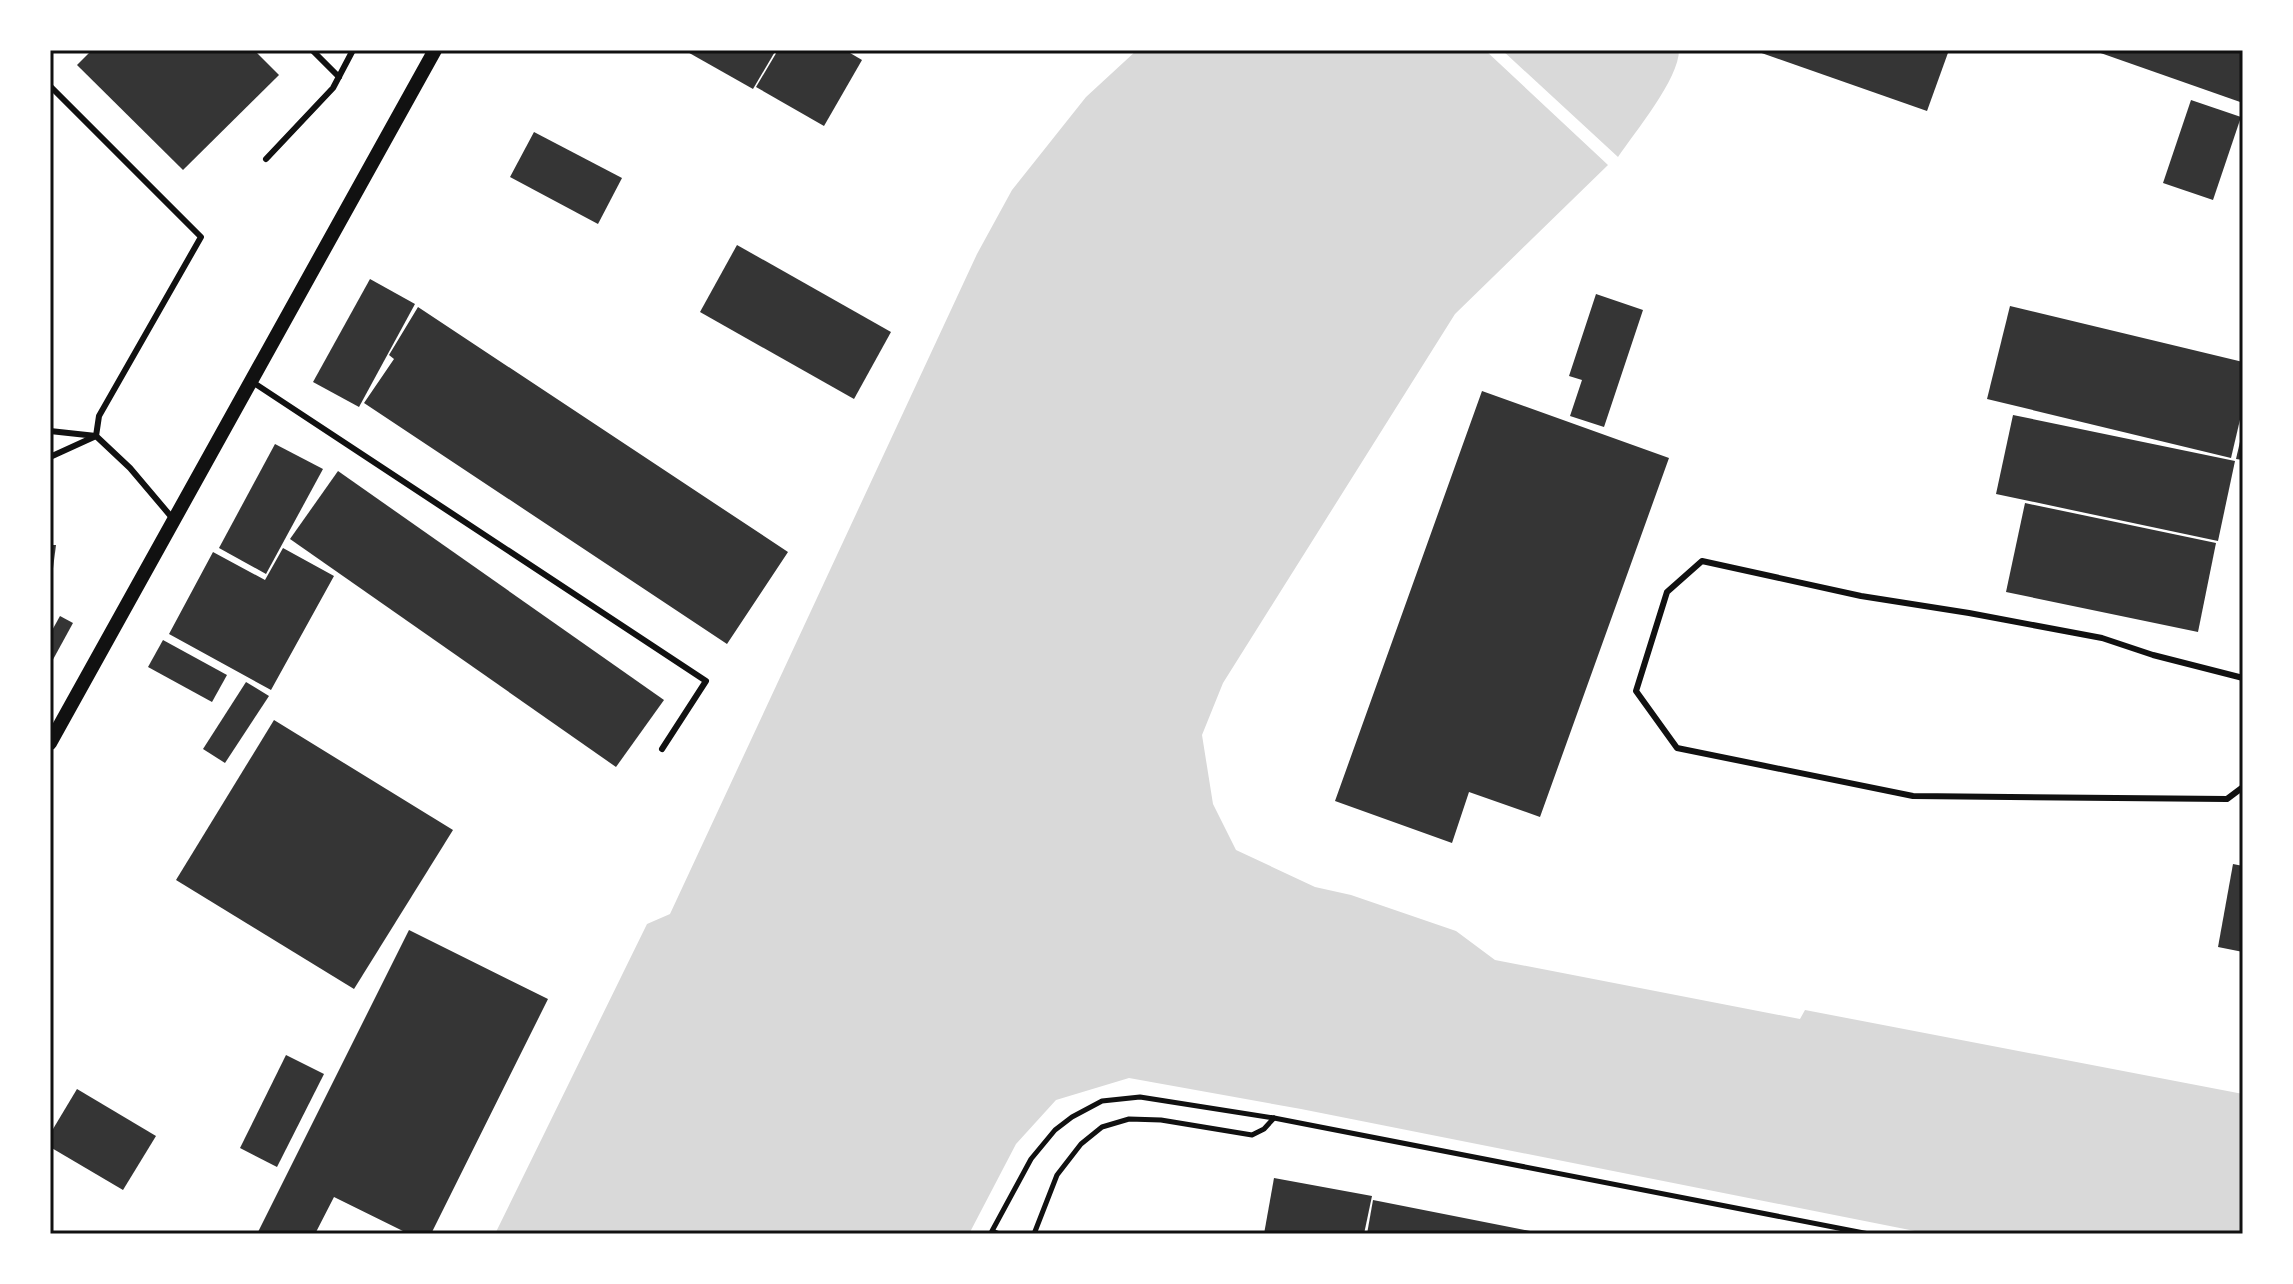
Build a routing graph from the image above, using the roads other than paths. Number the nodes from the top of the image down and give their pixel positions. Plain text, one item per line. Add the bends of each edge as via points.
1 (312, 50) edge
2 (353, 50) edge
3 (435, 50) edge
4 (339, 77) junction
5 (50, 86) edge
6 (266, 159) dead end
7 (251, 381) junction
8 (50, 431) edge
9 (96, 436) junction
10 (50, 457) edge
11 (174, 520) junction
12 (2243, 678) edge
13 (50, 743) edge
14 (662, 749) dead end
15 (2243, 787) edge

1 - 4 lane
2 - 4 lane
3 - 7 street
4 - 6 lane
5 - 9 lane via 201,237 99,416
7 - 11 street
7 - 14 lane via 706,681
8 - 9 lane
9 - 10 lane
9 - 11 lane
11 - 13 street
12 - 15 lane via 2102,638 1861,596 1702,561 1667,592 1636,691 1677,748 1913,796 2227,799

